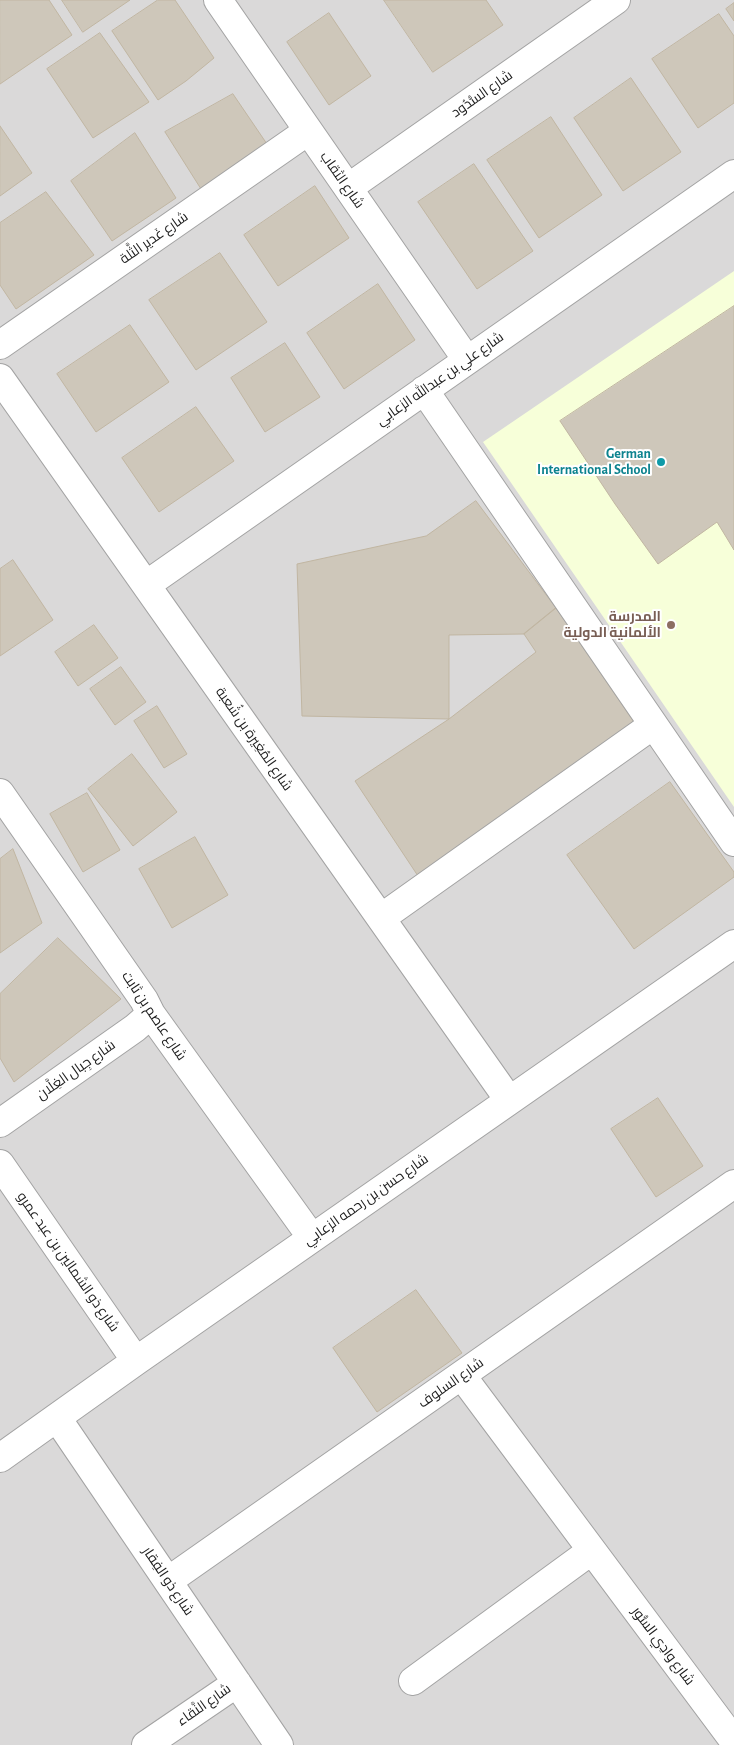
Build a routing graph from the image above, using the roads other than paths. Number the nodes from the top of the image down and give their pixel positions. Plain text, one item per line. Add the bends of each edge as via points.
1 (218, 0) edge
2 (616, 0) edge
3 (308, 131) junction
4 (734, 174) edge
5 (348, 188) junction
6 (0, 345) edge
7 (467, 360) junction
8 (0, 378) edge
9 (424, 390) junction
10 (146, 585) junction
11 (653, 725) junction
12 (0, 793) edge
13 (734, 842) edge
14 (380, 918) junction
15 (734, 944) edge
16 (150, 1014) junction
17 (509, 1100) junction
18 (0, 1123) edge
19 (0, 1164) edge
20 (732, 1191) edge
21 (312, 1238) junction
22 (136, 1361) junction
23 (462, 1376) junction
24 (57, 1418) junction
25 (0, 1458) edge
26 (591, 1551) junction
27 (168, 1581) junction
28 (413, 1681) dead end
29 (236, 1683) junction
30 (734, 1741) edge
31 (146, 1745) edge
32 (279, 1745) edge

1 - 3 street, شارع الثقاب
2 - 5 street, شارع السُّدُود
3 - 5 street, شارع الثقاب
3 - 6 street, شارع غَدير الثَّلة
4 - 7 street, شارع علي بن عبدالله الزعابي
5 - 7 street, شارع الثقاب
7 - 9 street, شارع علي بن عبدالله الزعابي
8 - 10 street, شارع المُغِيرة بن شُعبة
9 - 10 street, شارع علي بن عبدالله الزعابي
9 - 11 street
10 - 14 street, شارع المُغِيرة بن شُعبة
11 - 13 street
11 - 14 street
12 - 16 street, شارع عاصم بن ثابت via 144,1000
14 - 17 street, شارع المُغِيرة بن شُعبة
15 - 17 street, شارع حسن بن رحمه الزعابي
16 - 18 street, شارع جِبال الغِلَّان via 135,1028
16 - 21 street, شارع عاصم بن ثابت
17 - 21 street, شارع حسن بن رحمه الزعابي
19 - 22 street, شارع ذو الشمالين بن عبد عمرو
20 - 23 street, شارع السلوف
21 - 22 street, شارع حسن بن رحمه الزعابي
22 - 24 street, شارع حسن بن رحمه الزعابي
23 - 26 street, شارع وادِي السُّور
23 - 27 street, شارع السلوف
24 - 25 street, شارع حسن بن رحمه الزعابي
24 - 27 street, شارع ذو الفِقار
26 - 28 street
26 - 30 street, شارع وادِي السُّور
27 - 29 street, شارع ذو الفِقار
29 - 31 street, شارع النَّقاء
29 - 32 street, شارع ذو الفِقار

